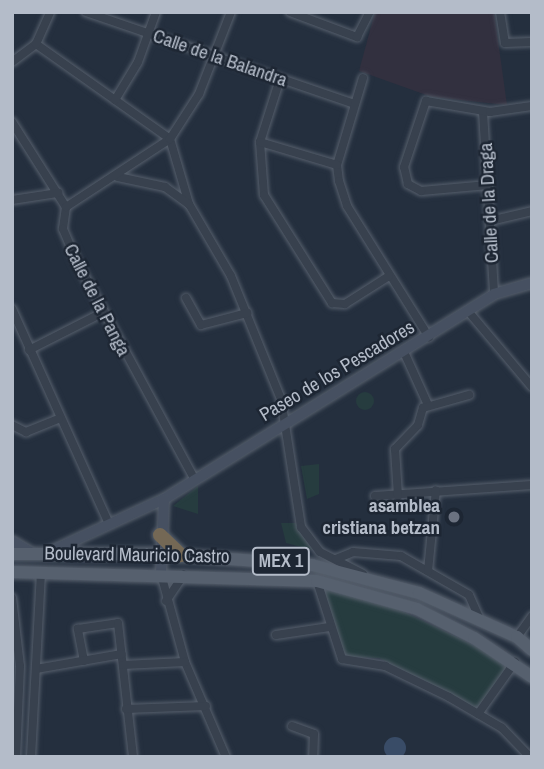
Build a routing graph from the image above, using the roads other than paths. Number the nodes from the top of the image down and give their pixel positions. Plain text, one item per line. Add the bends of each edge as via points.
1 (50, 12) edge
2 (86, 12) edge
3 (156, 12) edge
4 (231, 12) edge
5 (290, 12) edge
6 (370, 12) edge
7 (500, 12) edge
8 (149, 34) junction
9 (532, 42) edge
10 (36, 44) junction
11 (214, 56) junction
12 (12, 62) edge
13 (363, 78) dead end
14 (280, 79) junction
15 (115, 100) junction
16 (354, 104) junction
17 (532, 106) edge
18 (484, 112) junction
19 (12, 122) edge
20 (170, 139) junction
21 (260, 142) junction
22 (337, 165) junction
23 (118, 177) junction
24 (488, 185) junction
25 (58, 193) junction
26 (12, 200) edge
27 (189, 204) junction
28 (66, 207) junction
29 (532, 211) edge
30 (491, 221) junction
31 (389, 276) junction
32 (532, 283) edge
33 (494, 294) junction
34 (186, 298) dead end
35 (12, 309) edge
36 (468, 311) junction
37 (102, 313) junction
38 (247, 313) junction
39 (16, 330) edge
40 (429, 337) junction
41 (29, 350) junction
42 (404, 352) junction
43 (532, 387) edge
44 (469, 394) dead end
45 (428, 405) junction
46 (58, 419) junction
47 (288, 421) junction
48 (12, 425) edge
49 (194, 478) junction
50 (532, 485) edge
51 (436, 490) junction
52 (375, 496) dead end
53 (398, 496) junction
54 (164, 499) junction
55 (109, 524) junction
56 (160, 535) junction
57 (12, 541) edge
58 (12, 554) edge
59 (39, 554) junction
60 (161, 554) junction
61 (181, 555) junction
62 (336, 559) junction
63 (428, 571) junction
64 (12, 572) edge
65 (41, 573) junction
66 (184, 573) junction
67 (161, 574) junction
68 (367, 576) junction
69 (317, 581) junction
70 (12, 598) edge
71 (166, 601) junction
72 (532, 616) edge
73 (480, 623) junction
74 (329, 627) junction
75 (276, 635) dead end
76 (517, 637) junction
77 (532, 650) edge
78 (122, 654) junction
79 (84, 661) junction
80 (185, 662) junction
81 (515, 662) junction
82 (123, 666) junction
83 (36, 669) junction
84 (532, 677) edge
85 (206, 706) junction
86 (126, 709) junction
87 (478, 714) junction
88 (292, 726) dead end
89 (15, 732) edge
90 (16, 757) edge
91 (31, 757) edge
92 (133, 757) edge
93 (226, 757) edge
94 (313, 757) edge
95 (530, 757) edge

1 - 10 street
2 - 8 street, Calle de la Balandra
3 - 8 street
4 - 11 street
5 - 6 street via 357,37
7 - 9 street via 505,43
8 - 11 street, Calle de la Balandra
8 - 15 street
10 - 12 street
10 - 15 street
11 - 14 street, Calle de la Balandra
11 - 20 street
13 - 16 street
14 - 16 street, Calle de la Balandra
14 - 21 street
15 - 20 street
16 - 22 street
17 - 18 street
18 - 24 street, Calle de la Draga
18 - 24 street via 426,101 404,173 417,190
19 - 25 street, Calle de la Panga
20 - 23 street
20 - 27 street
21 - 22 street
21 - 31 street via 264,195 332,303 345,304
22 - 31 street via 347,206
23 - 27 street via 165,187
23 - 28 street
24 - 30 street, Calle de la Draga
25 - 26 street
25 - 28 street, Calle de la Panga
27 - 38 street
28 - 37 street, Calle de la Panga via 67,242
29 - 30 street
30 - 33 street, Calle de la Draga
31 - 40 street
32 - 33 street, Paseo de los Pescadores
33 - 36 street, Paseo de los Pescadores
34 - 38 street via 201,325
35 - 39 street
36 - 40 street, Paseo de los Pescadores
36 - 43 street
37 - 41 street
37 - 49 street, Calle de la Panga
38 - 47 street
39 - 41 street
40 - 42 street, Paseo de los Pescadores
41 - 46 street
42 - 45 street
42 - 47 street, Paseo de los Pescadores
44 - 45 street
45 - 53 street via 396,449
46 - 48 street via 26,432
46 - 55 street
47 - 49 street, Paseo de los Pescadores
47 - 62 street via 301,527 320,552
49 - 54 street, Paseo de los Pescadores
50 - 51 street
51 - 53 street
51 - 63 street
52 - 53 street
54 - 55 street, Paseo de los Pescadores
54 - 56 street
55 - 59 street, Paseo de los Pescadores
56 - 60 street
56 - 61 highway
57 - 59 street
58 - 59 main road, Boulevard Mauricio Castro / MEX 1
59 - 60 main road, Boulevard Mauricio Castro / MEX 1
60 - 61 main road, Boulevard Mauricio Castro / MEX 1
60 - 67 street
61 - 68 main road, Boulevard Mauricio Castro / MEX 1 via 291,561
62 - 63 street via 353,552 395,555
62 - 68 street
63 - 73 street via 473,599
64 - 65 main road, Boulevard Mauricio Castro / MEX 1
65 - 67 main road, Boulevard Mauricio Castro / MEX 1
65 - 83 street
66 - 67 main road, Boulevard Mauricio Castro / MEX 1
66 - 69 main road, Boulevard Mauricio Castro / MEX 1
66 - 71 street
67 - 71 street
68 - 73 main road, Boulevard Mauricio Castro / MEX 1
69 - 74 street
69 - 81 main road, Boulevard Mauricio Castro / MEX 1 via 416,609
70 - 89 street via 19,628
71 - 80 street
72 - 76 street
73 - 76 main road, Boulevard Mauricio Castro / MEX 1
74 - 75 street
74 - 87 street via 342,659 397,670
76 - 77 main road, Boulevard Mauricio Castro / MEX 1
78 - 79 street
78 - 79 street via 118,623 78,629
78 - 82 street
79 - 83 street
80 - 82 street
80 - 85 street
81 - 84 main road, Boulevard Mauricio Castro / MEX 1
81 - 87 street
82 - 86 street
83 - 91 street
85 - 86 street
85 - 93 street
86 - 92 street
87 - 95 street
88 - 94 street via 314,734
89 - 90 street

